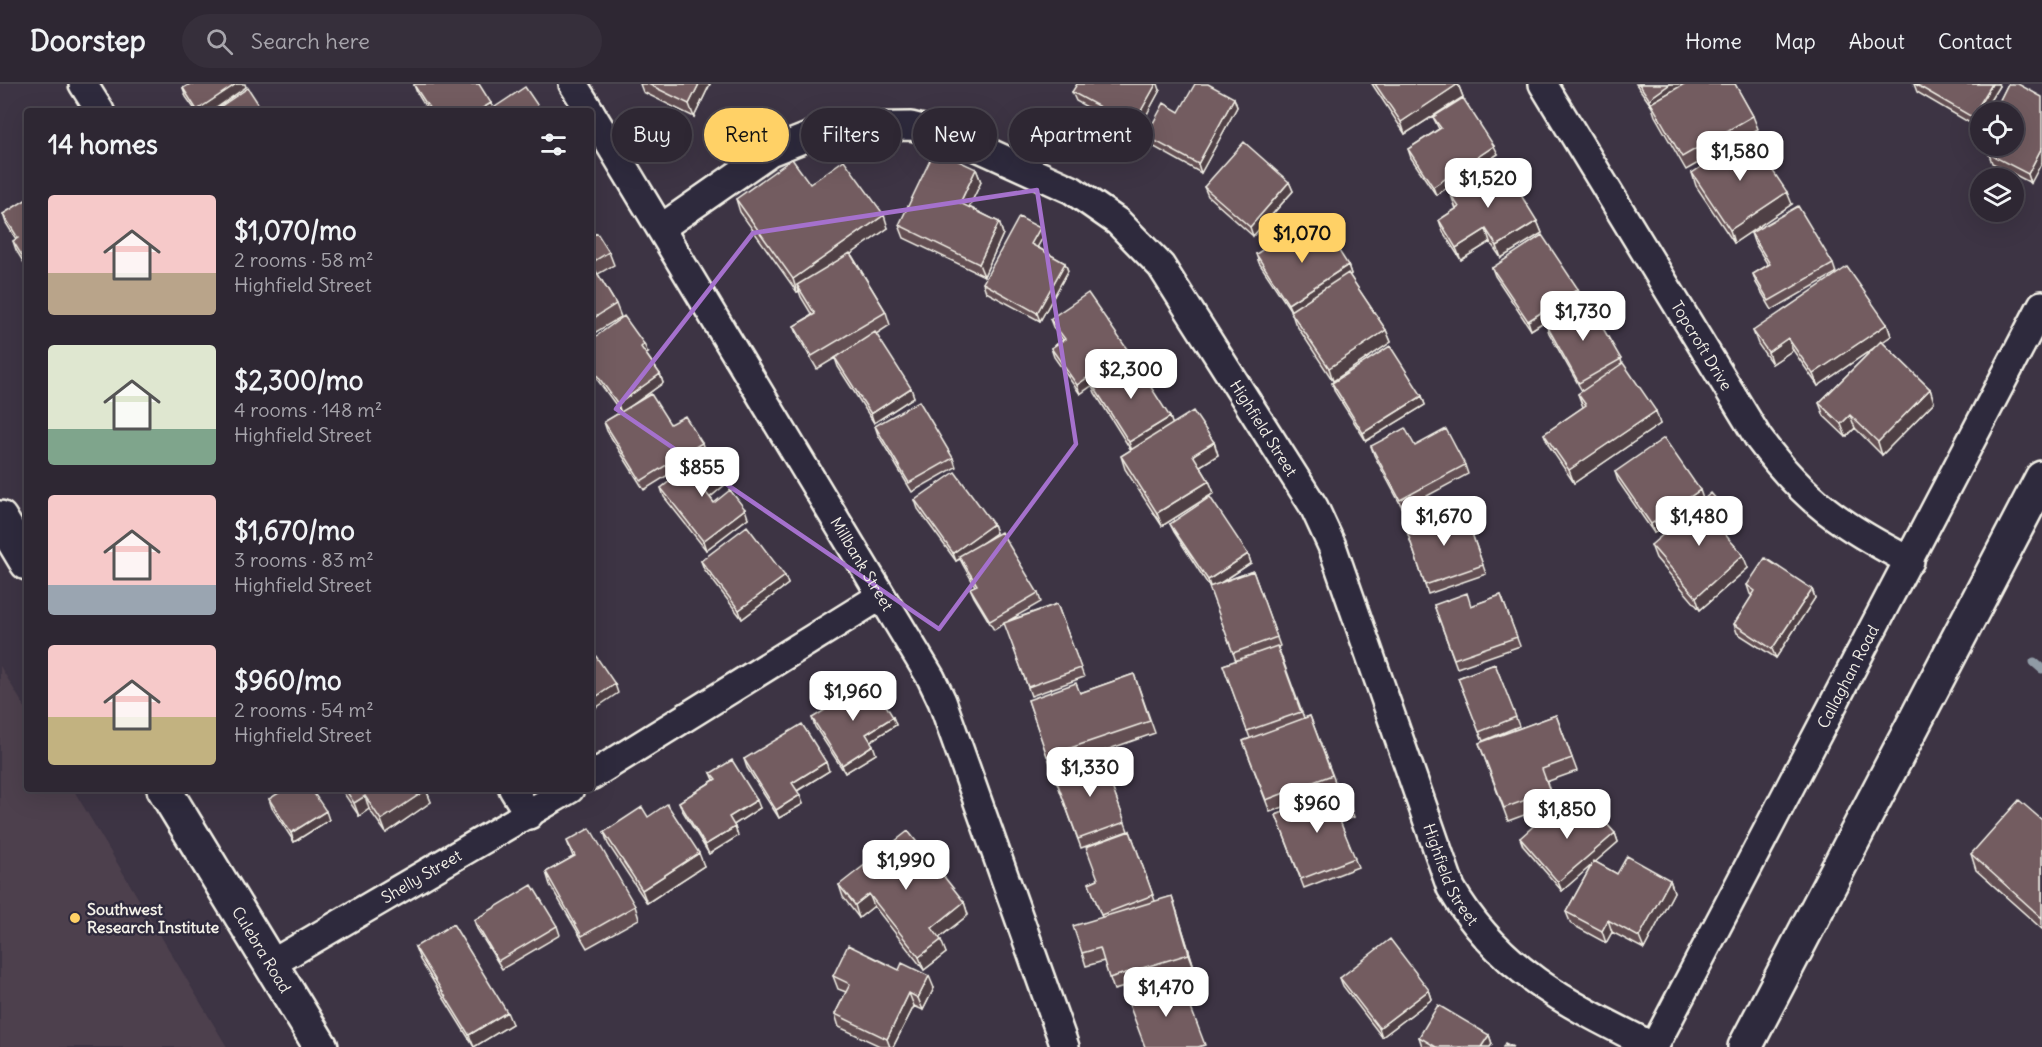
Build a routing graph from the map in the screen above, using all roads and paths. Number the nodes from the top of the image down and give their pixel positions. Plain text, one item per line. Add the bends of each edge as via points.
1 (83, 84) edge
2 (573, 84) edge
3 (1543, 84) edge
4 (98, 108) edge
5 (588, 108) edge
6 (594, 119) edge
7 (661, 228) junction
8 (2042, 305) edge
9 (2042, 478) edge
10 (0, 519) edge
11 (24, 558) edge
12 (1910, 561) junction
13 (881, 596) junction
14 (594, 774) edge
15 (167, 792) edge
16 (515, 792) edge
17 (565, 792) edge
18 (529, 815) junction
19 (271, 964) junction
20 (321, 1047) edge
21 (1065, 1047) edge
22 (1654, 1047) edge
23 (1745, 1047) edge

1 - 4 street
2 - 5 street, Millbank Street
3 - 12 street, Topcroft Drive via 1759,439 1783,471 1831,516
6 - 7 street, Millbank Street
7 - 13 street, Millbank Street
7 - 22 street, Highfield Street via 770,152 833,127 874,125 911,126 955,137 1072,190 1118,222 1161,266 1314,507 1332,546 1450,888 1464,911 1488,941 1538,984
8 - 12 street, Callaghan Road
9 - 23 main road
10 - 11 main road
12 - 22 street, Callaghan Road
13 - 14 street
13 - 21 street, Millbank Street via 942,701
15 - 19 main road, Culebra Road
16 - 18 street
17 - 18 street, Shelly Street
18 - 19 street, Shelly Street
19 - 20 main road, Culebra Road

